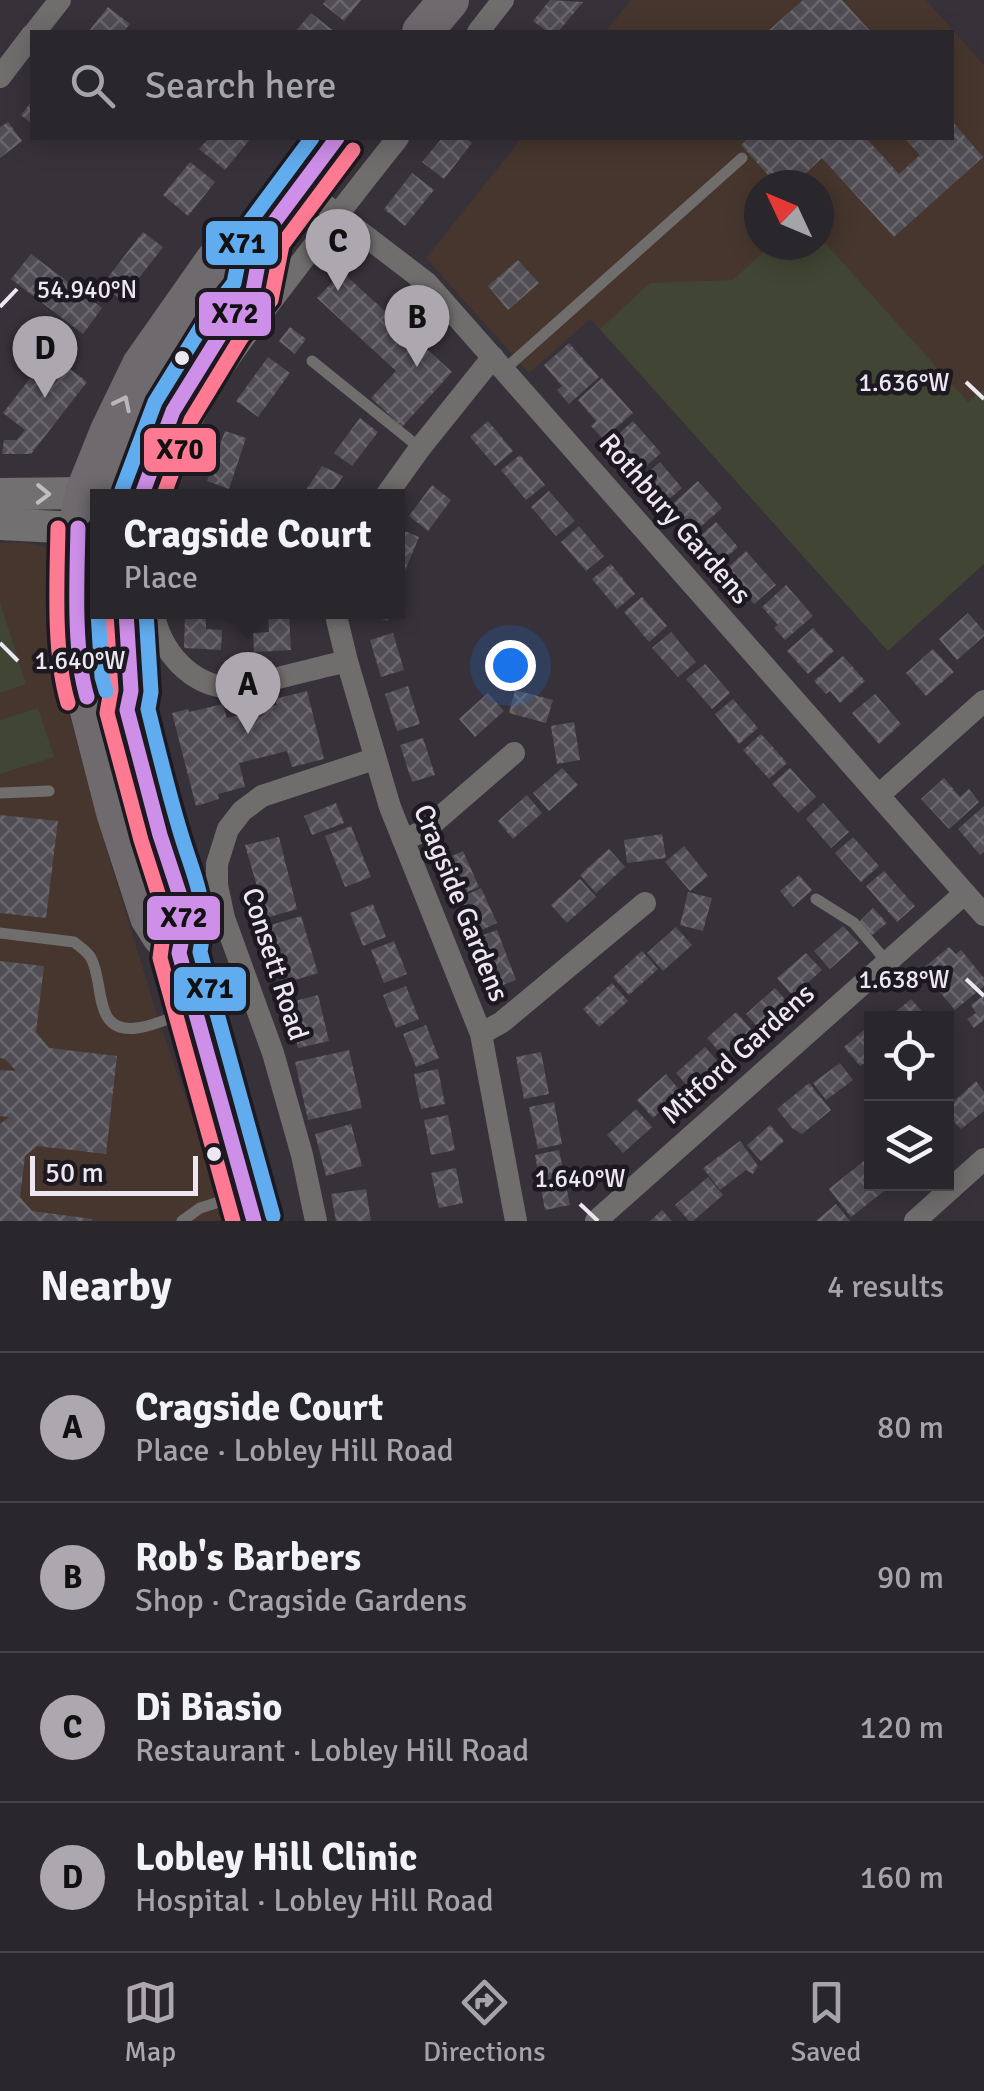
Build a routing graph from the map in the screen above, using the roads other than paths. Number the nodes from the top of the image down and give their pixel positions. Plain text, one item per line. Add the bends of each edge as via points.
1 (60, 0) edge
2 (449, 0) edge
3 (504, 0) edge
4 (37, 30) edge
5 (424, 30) edge
6 (480, 30) edge
7 (30, 39) edge
8 (0, 77) edge
9 (335, 140) edge
10 (396, 140) edge
11 (742, 158) dead end
12 (300, 186) junction
13 (338, 215) junction
14 (263, 238) junction
15 (312, 361) dead end
16 (498, 364) junction
17 (420, 448) junction
18 (99, 489) edge
19 (143, 489) edge
20 (165, 489) edge
21 (390, 489) edge
22 (0, 494) edge
23 (90, 507) edge
24 (90, 509) edge
25 (0, 524) edge
26 (90, 527) edge
27 (106, 619) edge
28 (127, 619) edge
29 (155, 619) edge
30 (337, 619) edge
31 (346, 661) junction
32 (984, 701) edge
33 (127, 710) junction
34 (514, 753) dead end
35 (374, 760) junction
36 (50, 791) dead end
37 (0, 793) edge
38 (879, 796) junction
39 (403, 840) junction
40 (965, 893) junction
41 (816, 899) dead end
42 (646, 904) dead end
43 (984, 914) edge
44 (0, 934) edge
45 (179, 953) junction
46 (887, 962) junction
47 (194, 1009) junction
48 (481, 1034) junction
49 (984, 1159) edge
50 (251, 1207) edge
51 (182, 1221) edge
52 (316, 1221) edge
53 (516, 1221) edge
54 (596, 1221) edge
55 (915, 1221) edge

1 - 4 street
2 - 5 highway
3 - 6 street
7 - 8 street
9 - 12 highway
10 - 13 street
11 - 16 lane
12 - 13 street, Rothbury Gardens
12 - 14 highway
13 - 16 street, Rothbury Gardens via 428,283
13 - 20 street via 206,393
14 - 18 highway via 215,261 158,339 110,431
14 - 19 highway via 253,291 173,412
15 - 17 lane
16 - 17 street
16 - 38 street, Rothbury Gardens
17 - 21 street
22 -> 23 main road
24 - 25 main road
26 - 45 highway via 76,571 82,680 143,899
27 - 33 highway via 115,685
28 - 33 highway via 132,691
29 - 31 street via 173,658 211,684 235,689
30 - 31 street, Cragside Gardens
31 - 35 street, Cragside Gardens
32 - 38 street
33 - 45 highway via 183,905
34 - 39 street via 424,831
35 - 39 street, Cragside Gardens
35 - 52 street, Consett Road via 262,796 228,829 218,864 224,918 273,1054
36 - 37 lane
38 - 40 street, Rothbury Gardens
39 - 48 street, Cragside Gardens
40 - 43 street, Rothbury Gardens
40 - 46 street, Mitford Gardens
41 - 46 lane via 854,923
42 - 48 street
44 - 47 lane via 82,948 92,961 104,1014 122,1028
45 - 47 highway
46 - 54 street, Mitford Gardens
47 - 50 highway
48 - 53 street, Cragside Gardens
49 - 55 street
50 - 51 lane via 200,1208

